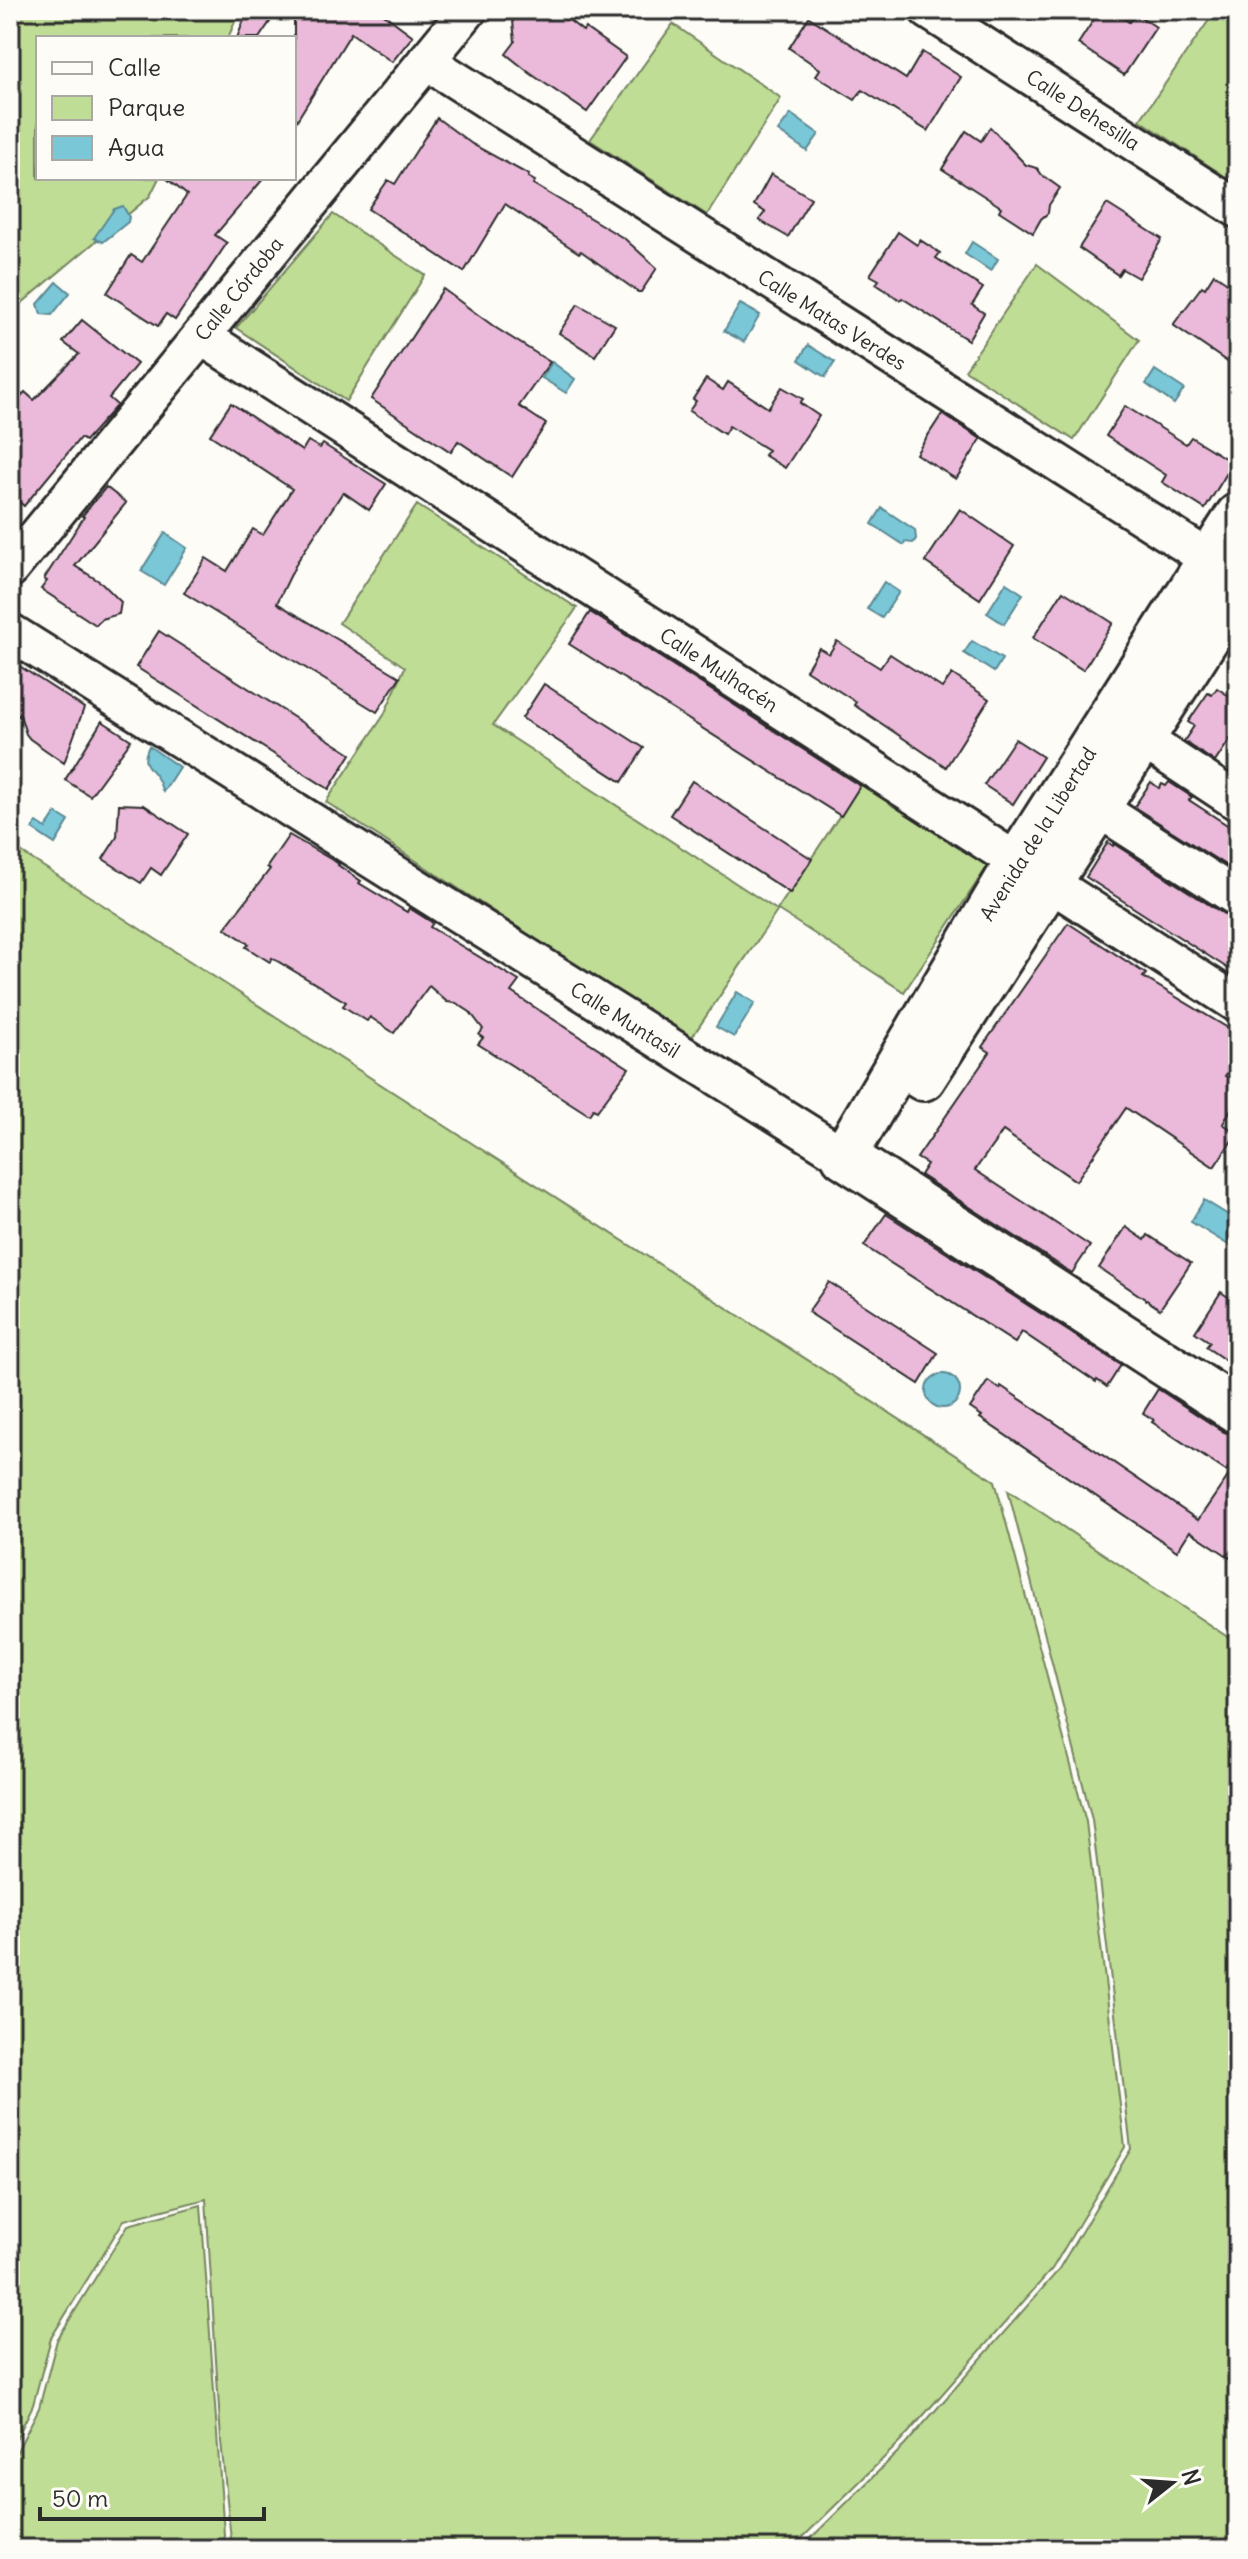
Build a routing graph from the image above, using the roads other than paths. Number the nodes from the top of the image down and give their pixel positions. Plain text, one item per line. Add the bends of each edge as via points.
1 (468, 10) edge
2 (928, 10) edge
3 (426, 61) junction
4 (1238, 209) edge
5 (201, 336) junction
6 (1238, 516) edge
7 (10, 569) edge
8 (1229, 576) edge
9 (10, 632) edge
10 (1141, 738) junction
11 (1238, 802) edge
12 (1096, 807) junction
13 (1034, 872) junction
14 (1238, 898) edge
15 (1238, 1004) edge
16 (856, 1164) junction
17 (1238, 1411) edge

1 - 3 street, Calle Córdoba
2 - 4 street, Calle Dehesilla
3 - 5 street, Calle Córdoba
3 - 8 street, Calle Matas Verdes
5 - 7 street, Calle Córdoba
5 - 13 street, Calle Mulhacén
6 - 8 street, Avenida de la Libertad
8 - 10 street, Avenida de la Libertad
8 - 13 street, Avenida de la Libertad
9 - 16 street, Calle Muntasil
10 - 11 street
10 - 12 street, Avenida de la Libertad
12 - 13 street, Avenida de la Libertad
12 - 14 street
13 - 15 street, Calle Mulhacén
13 - 16 street, Avenida de la Libertad
16 - 17 street, Calle Muntasil

